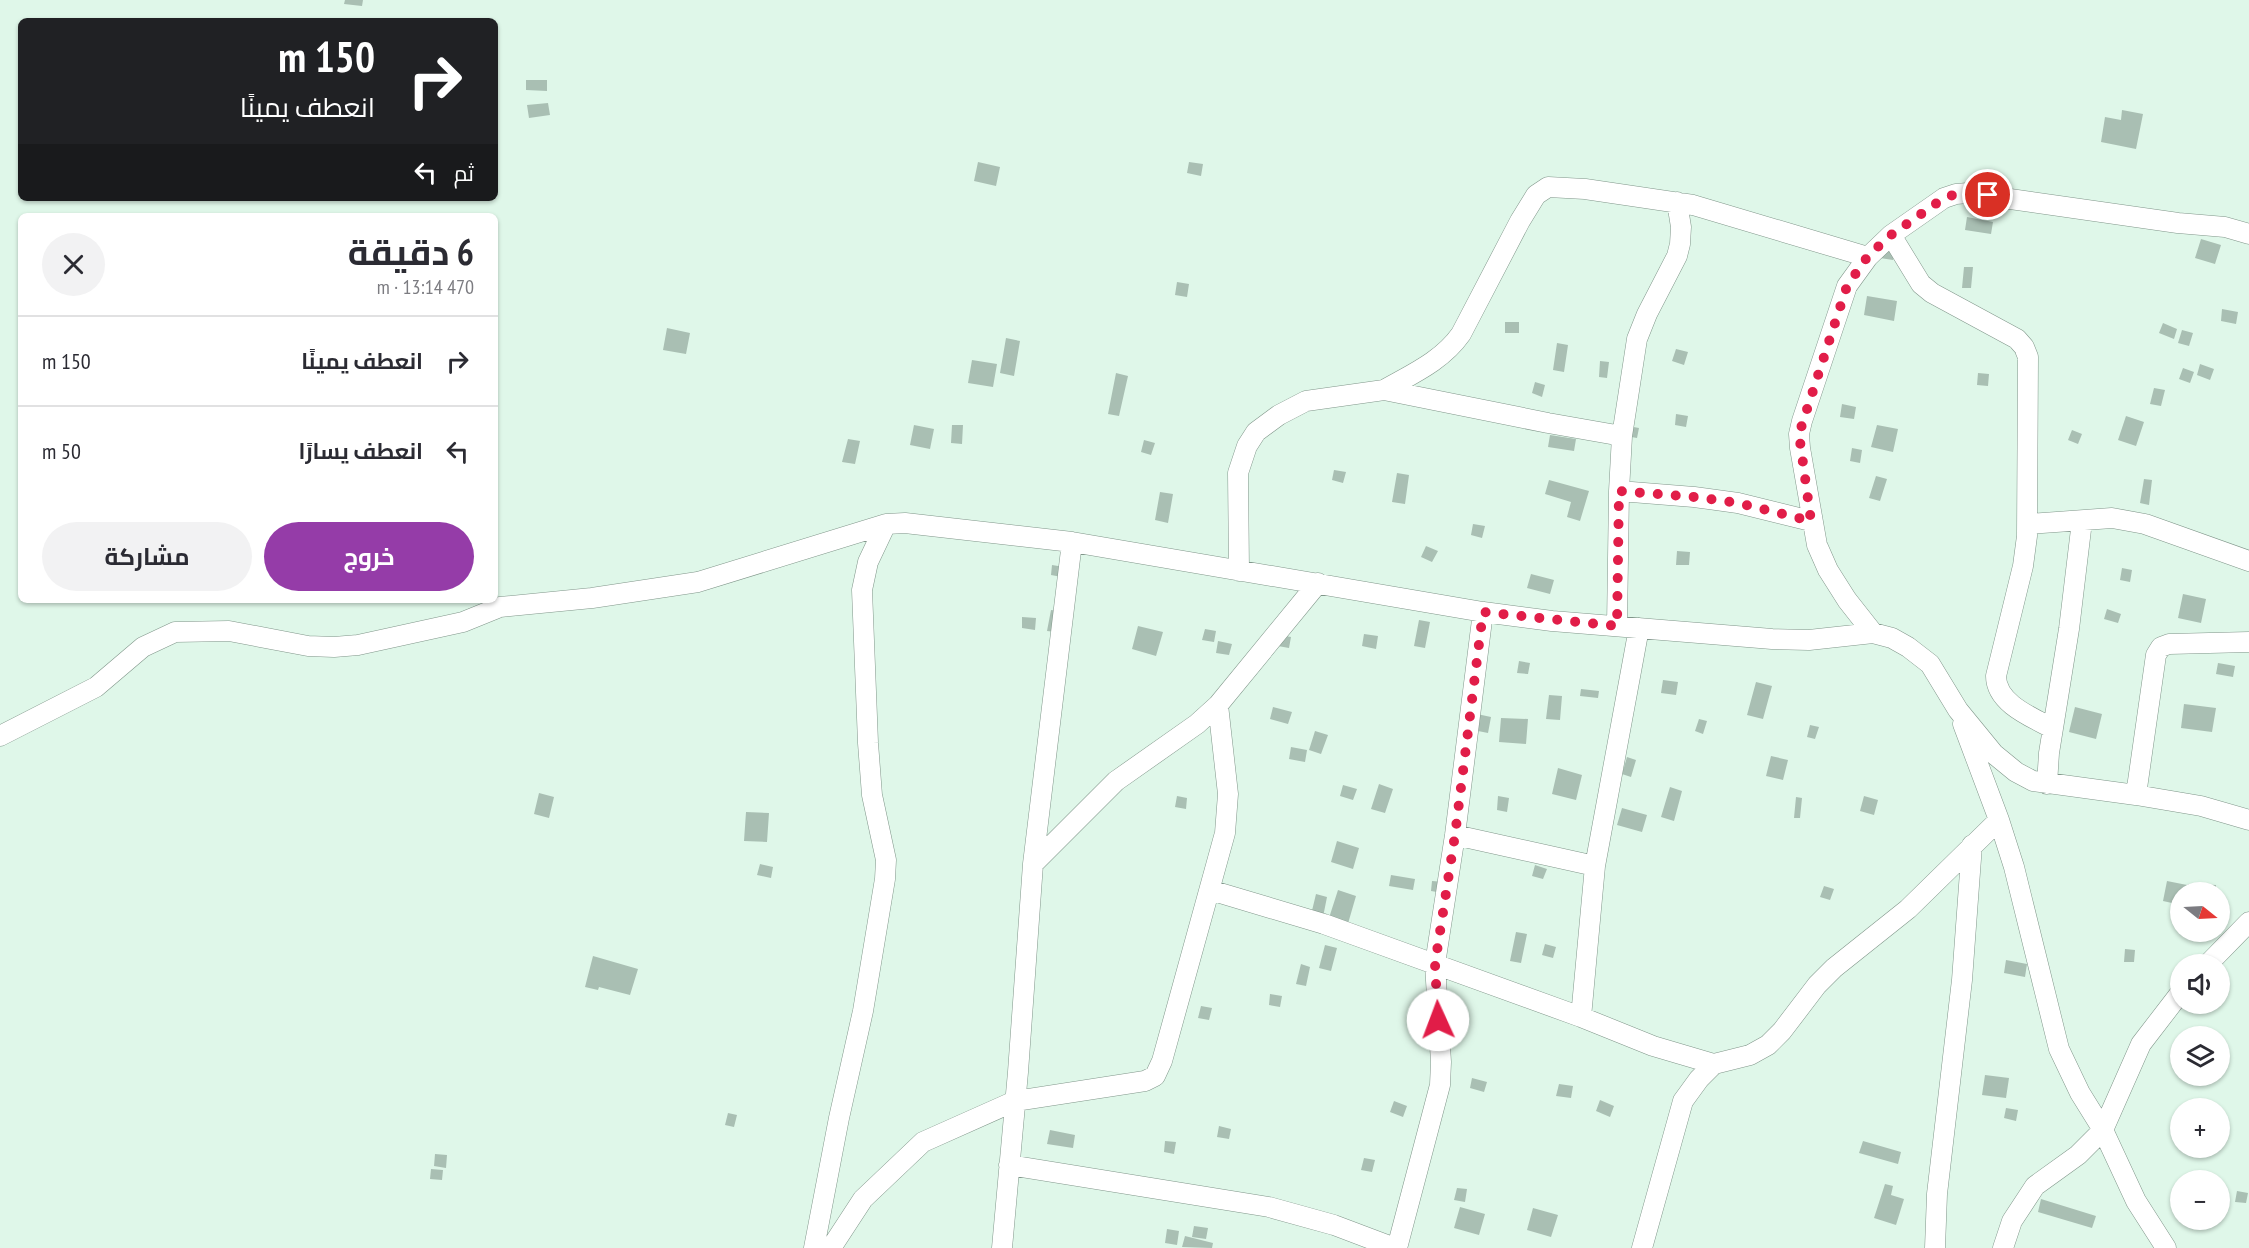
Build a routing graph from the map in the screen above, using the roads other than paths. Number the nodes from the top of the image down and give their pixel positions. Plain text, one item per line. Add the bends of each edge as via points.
1 (1677, 202) junction
2 (2249, 234) edge
3 (1891, 235) junction
4 (1868, 256) junction
5 (1384, 390) junction
6 (1622, 436) junction
7 (1619, 491) junction
8 (1811, 521) junction
9 (2082, 521) junction
10 (886, 524) junction
11 (2028, 524) junction
12 (1072, 542) junction
13 (2249, 561) edge
14 (1239, 571) junction
15 (1318, 583) junction
16 (1483, 612) junction
17 (1617, 626) junction
18 (1639, 628) junction
19 (1873, 633) junction
20 (2249, 642) edge
21 (1218, 705) junction
22 (1958, 710) junction
23 (2052, 728) junction
24 (0, 736) edge
25 (2047, 784) junction
26 (2136, 795) junction
27 (1999, 820) junction
28 (2249, 820) edge
29 (1455, 835) junction
30 (1972, 845) junction
31 (1033, 864) junction
32 (1595, 866) junction
33 (1210, 890) junction
34 (2249, 922) edge
35 (2218, 954) edge
36 (1435, 964) junction
37 (2170, 1006) edge
38 (1581, 1017) junction
39 (1714, 1064) junction
40 (1015, 1101) junction
41 (2103, 1130) junction
42 (1009, 1165) junction
43 (814, 1248) edge
44 (831, 1248) edge
45 (1002, 1248) edge
46 (1396, 1248) edge
47 (1642, 1248) edge
48 (1935, 1248) edge
49 (2003, 1248) edge
50 (2166, 1248) edge

1 - 4 street
1 - 5 street via 1548,187 1536,195 1520,221 1452,347
1 - 6 street via 1680,244 1637,339
2 - 3 street via 2225,227 1968,193 1944,198
3 - 4 street
3 - 11 street via 1921,284 2017,339 2024,347 2028,357
4 - 8 street via 1847,286 1799,434
5 - 6 street
5 - 14 street via 1306,401 1256,432 1238,473
6 - 7 street
7 - 8 street via 1738,503
7 - 17 street
8 - 19 street via 1828,570
9 - 11 street
9 - 13 street via 2112,518 2145,524
9 - 23 street
10 - 12 street
10 - 24 street via 698,582 500,607 453,624 358,645 308,646 229,631 175,632 143,647 96,687
10 - 43 street via 868,562 862,590 870,774 886,860 885,879 863,1011
11 - 23 street via 2023,566 1996,686 2001,695
12 - 14 street
12 - 31 street
14 - 15 street
15 - 16 street
15 - 21 street
16 - 17 street
16 - 29 street
17 - 18 street
18 - 19 street via 1809,640
18 - 32 street
19 - 22 street via 1892,638 1930,664
20 - 26 street via 2161,647 2156,655
21 - 31 street via 1116,781
21 - 33 street via 1228,794 1225,833
22 - 25 street via 1994,754 2016,772
22 - 27 street
23 - 25 street
25 - 26 street
26 - 28 street via 2201,806
27 - 30 street
27 - 41 street via 2059,1050
29 - 32 street
29 - 36 street
30 - 39 street via 1908,909 1834,968 1768,1045 1750,1055
30 - 48 street via 1962,980 1936,1194
31 - 40 street
32 - 38 street
33 - 36 street via 1324,924
33 - 40 street via 1155,1076 1145,1081
34 - 35 street
36 - 38 street
36 - 46 street via 1440,1086
37 - 41 street via 2141,1044
38 - 39 street via 1653,1046
39 - 47 street via 1683,1101
40 - 42 street
40 - 44 street via 923,1142 863,1199
41 - 49 street via 2078,1155 2035,1186 2012,1221
41 - 50 street via 2136,1202
42 - 45 street
42 - 46 street via 1269,1207

